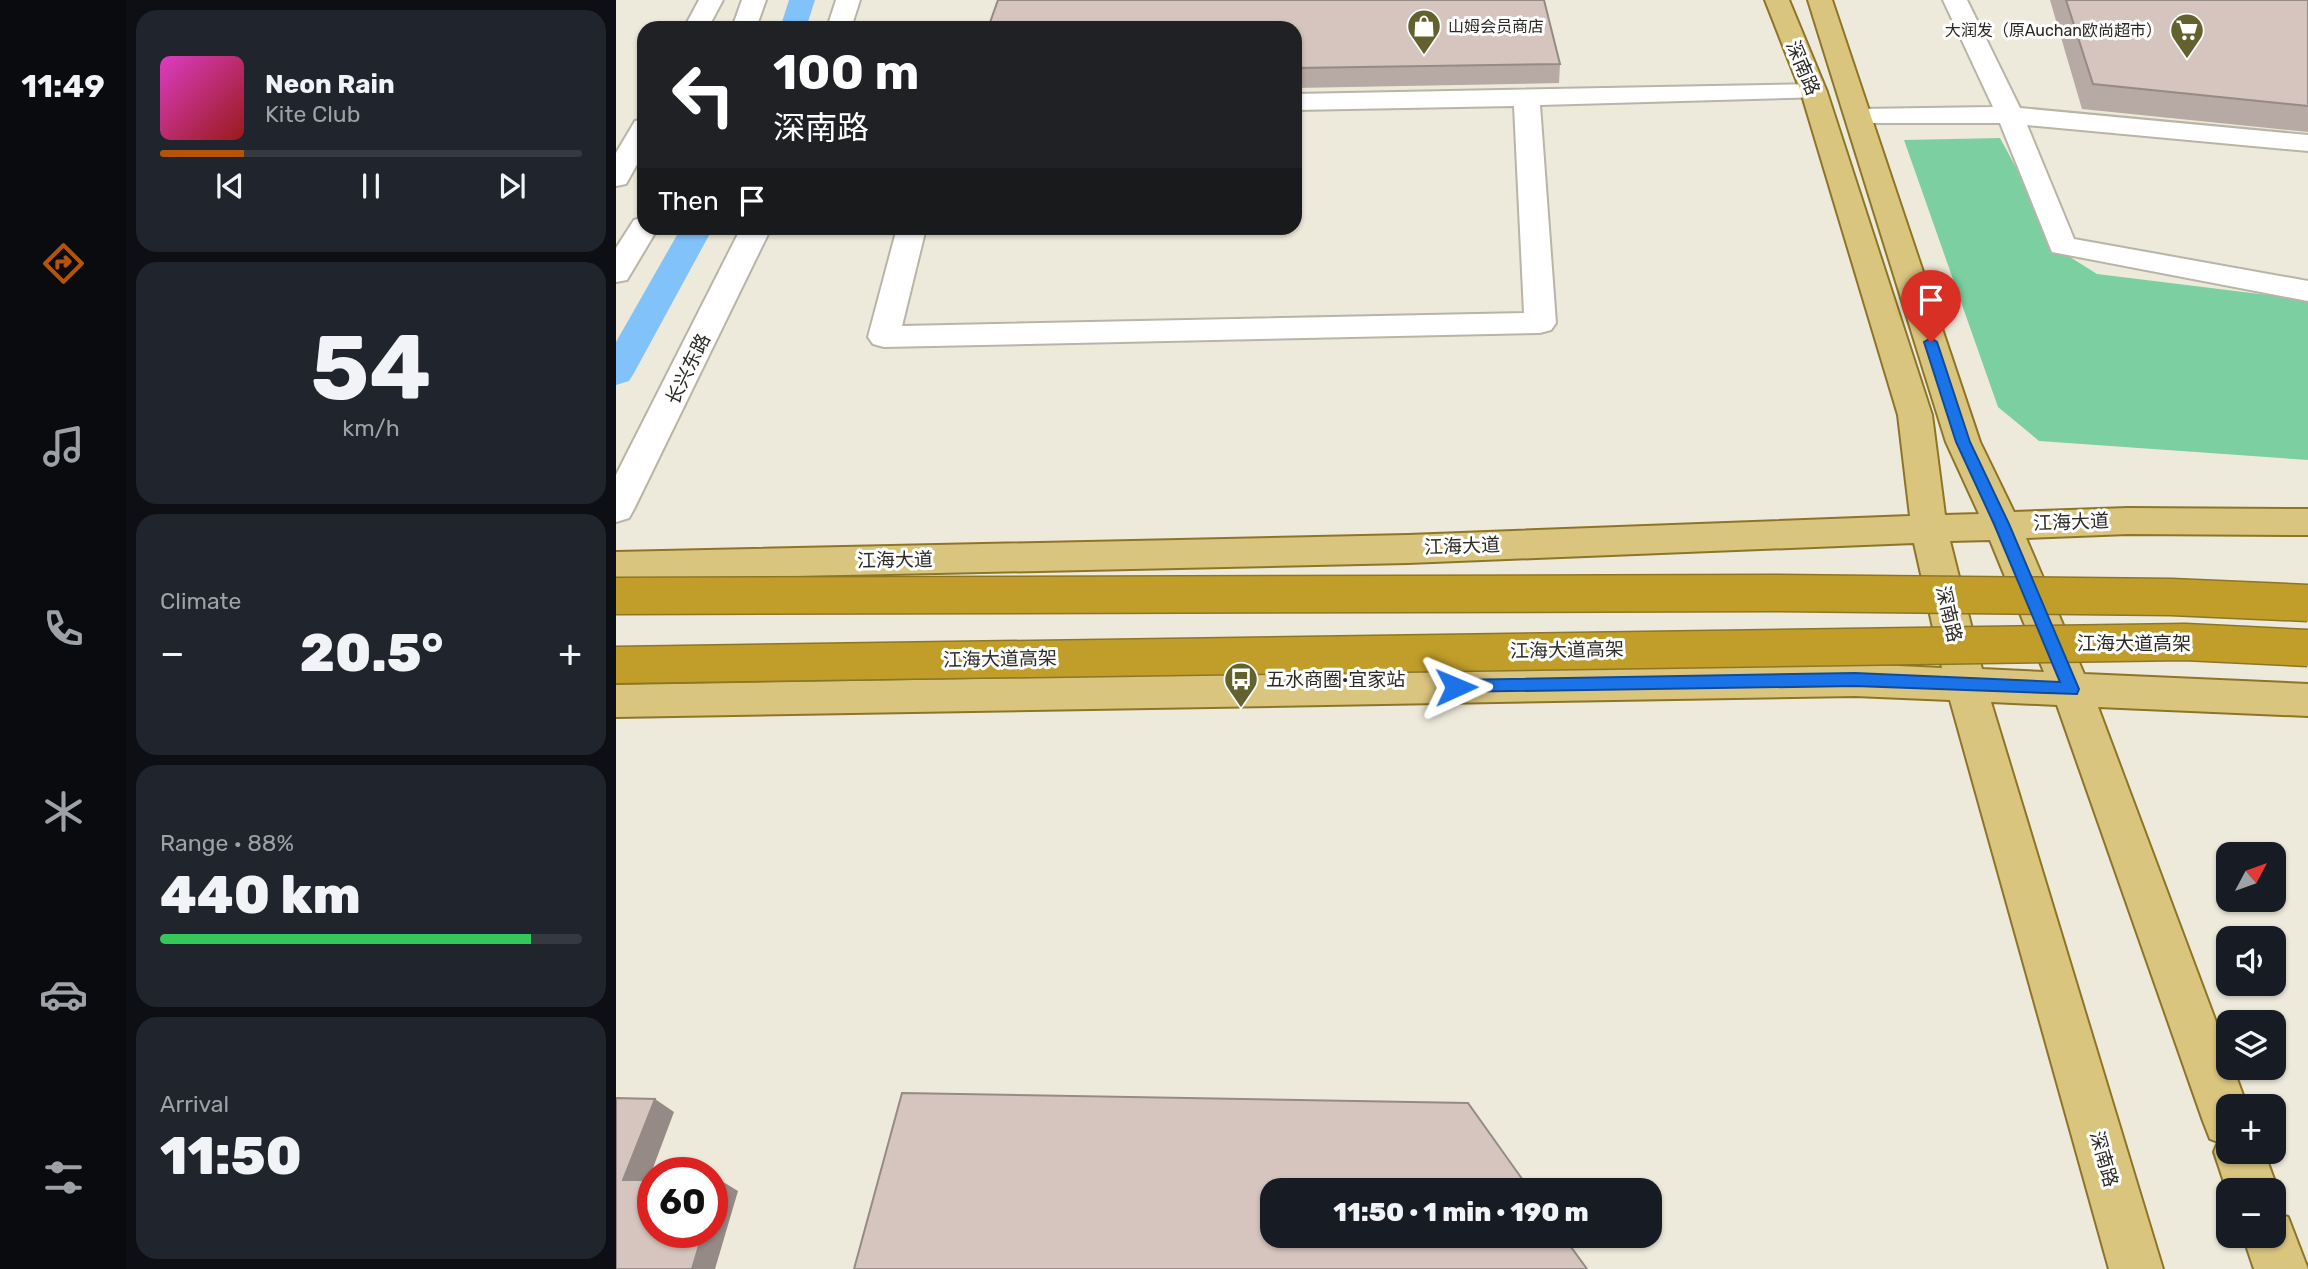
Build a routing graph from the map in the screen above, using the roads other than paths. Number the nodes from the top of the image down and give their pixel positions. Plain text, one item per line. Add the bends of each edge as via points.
1 (711, 0) edge
2 (754, 0) edge
3 (848, 0) edge
4 (1777, 0) edge
5 (1820, 0) edge
6 (1955, 0) edge
7 (700, 21) edge
8 (746, 21) edge
9 (841, 21) edge
10 (1814, 92) junction
11 (1527, 99) junction
12 (1302, 102) edge
13 (2010, 114) junction
14 (1858, 117) junction
15 (637, 140) edge
16 (2308, 144) edge
17 (616, 178) edge
18 (639, 235) edge
19 (753, 235) edge
20 (909, 235) edge
21 (616, 274) edge
22 (2308, 291) edge
23 (616, 509) edge
24 (2308, 522) edge
25 (2002, 524) junction
26 (1929, 527) junction
27 (616, 566) edge
28 (616, 596) edge
29 (2308, 603) edge
30 (2308, 648) edge
31 (616, 665) edge
32 (1965, 683) junction
33 (2071, 689) junction
34 (2308, 700) edge
35 (616, 701) edge
36 (2218, 1094) edge
37 (2273, 1248) edge
38 (2136, 1269) edge
39 (2281, 1269) edge

1 - 7 street
2 - 8 street
3 - 9 street
4 - 10 main road, 深南路
5 - 14 main road, 深南路
6 - 13 street
10 - 11 street
10 - 26 main road, 深南路 via 1915,415
11 - 12 street
11 - 20 street via 1540,323 884,337
13 - 14 street
13 - 16 street
13 - 22 street via 2062,246
14 - 25 main road, 深南路 via 1963,442
15 - 17 street
18 - 21 street
19 - 23 street, 长兴东路
24 - 25 main road, 江海大道
25 - 26 main road, 江海大道
25 - 33 main road, 深南路
26 - 27 main road, 江海大道 via 1408,549
26 - 32 main road, 深南路
28 - 29 highway, bridge via 1772,593
30 - 31 highway, 江海大道高架, bridge via 2185,642
32 - 33 main road
32 - 35 main road via 1787,681
32 - 38 main road, 深南路
33 - 34 main road
33 - 36 main road, 深南路
37 - 39 main road

